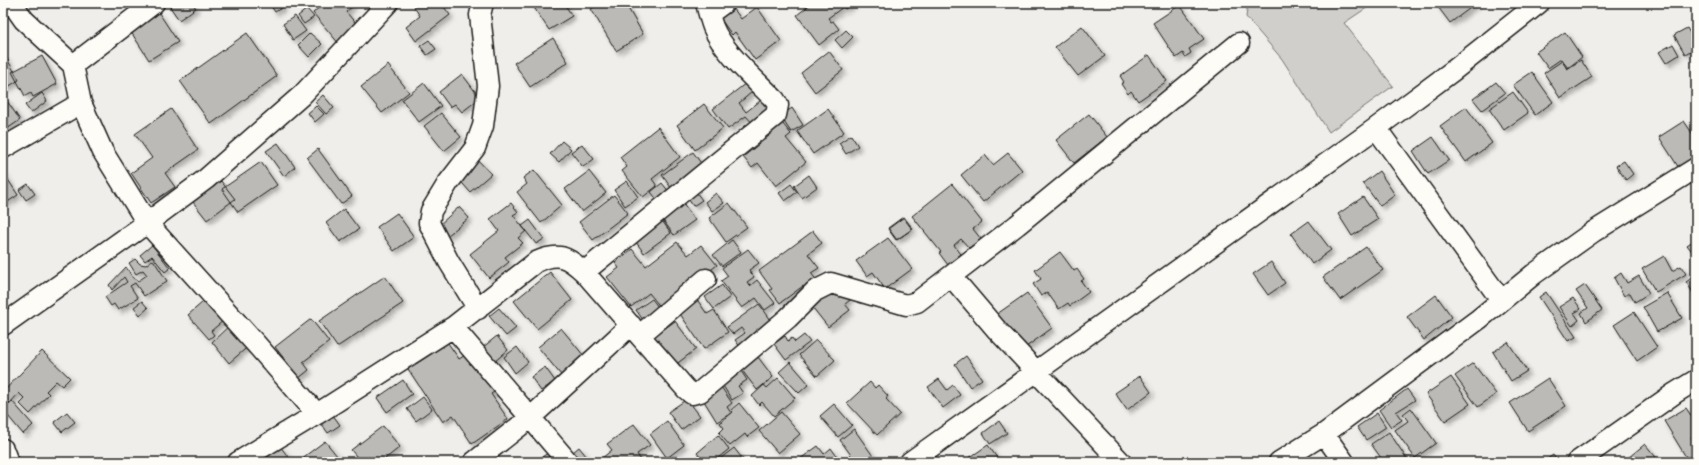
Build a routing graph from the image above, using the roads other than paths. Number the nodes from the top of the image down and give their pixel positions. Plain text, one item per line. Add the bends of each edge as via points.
1 (12, 3) edge
2 (154, 3) edge
3 (388, 3) edge
4 (483, 3) edge
5 (1539, 3) edge
6 (713, 7) edge
7 (1239, 43) dead end
8 (73, 66) junction
9 (80, 103) junction
10 (1376, 128) junction
11 (3, 148) edge
12 (1696, 168) edge
13 (147, 223) junction
14 (584, 272) junction
15 (951, 276) junction
16 (706, 279) dead end
17 (1501, 300) junction
18 (478, 308) junction
19 (3, 325) edge
20 (453, 327) junction
21 (636, 330) junction
22 (1037, 372) junction
23 (1696, 380) edge
24 (317, 414) junction
25 (530, 418) junction
26 (1324, 434) junction
27 (3, 449) edge
28 (1579, 461) edge
29 (8, 462) edge
30 (238, 462) edge
31 (474, 462) edge
32 (568, 462) edge
33 (910, 462) edge
34 (1121, 462) edge
35 (1279, 462) edge
36 (1344, 462) edge

1 - 8 street via 24,20
2 - 8 street
3 - 13 street via 302,95 206,179
4 - 18 street via 480,15 488,86 483,126 475,148 431,210 429,223 448,262
5 - 10 street
6 - 14 street via 713,26 727,48 778,104 776,115
7 - 15 street
8 - 9 street
9 - 11 street
9 - 13 street via 103,152
10 - 17 street
10 - 22 street
12 - 17 street via 1593,232
13 - 19 street
13 - 24 street
14 - 18 street via 565,257 549,256 536,262
14 - 21 street
15 - 21 street via 917,302 906,305 830,283 815,291 788,318 700,392 692,394
15 - 22 street
16 - 21 street
17 - 26 street
18 - 20 street
20 - 24 street
20 - 25 street
21 - 25 street
22 - 33 street
22 - 34 street
23 - 28 street
24 - 30 street
25 - 31 street
25 - 32 street
26 - 35 street
26 - 36 street
27 - 29 street

